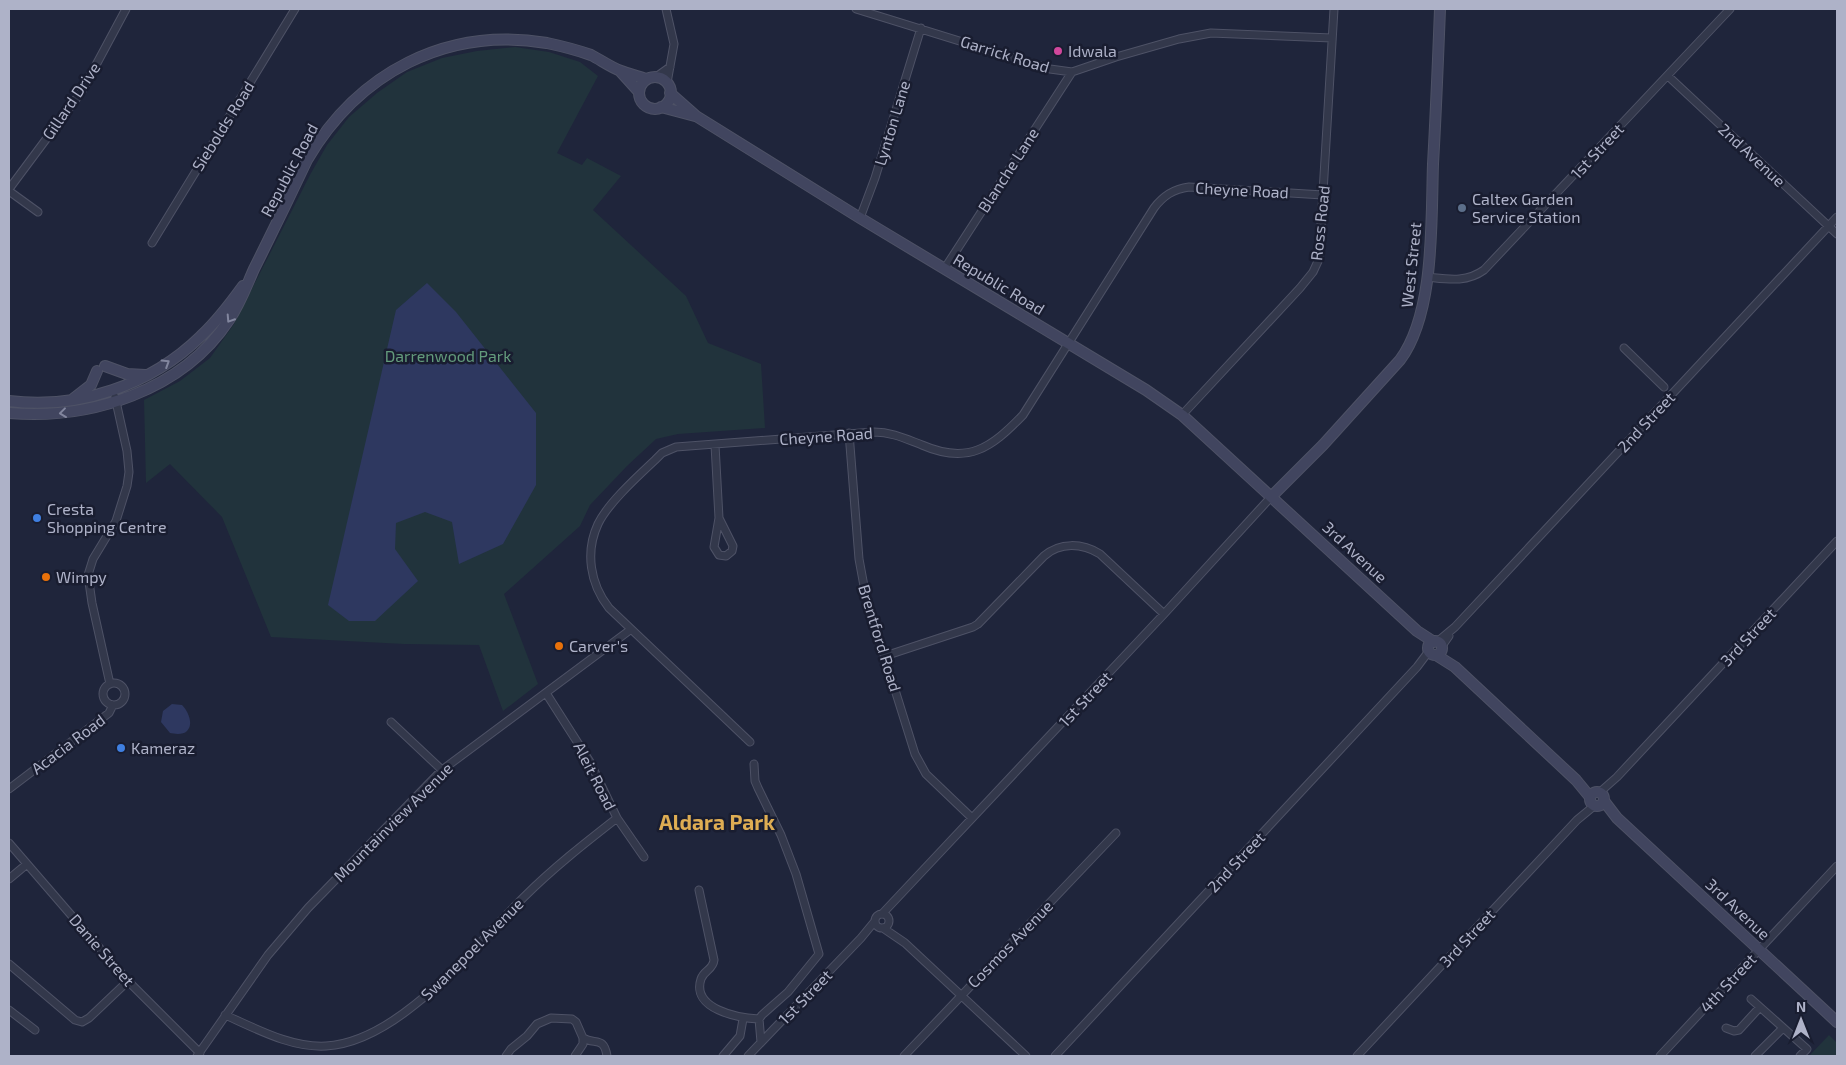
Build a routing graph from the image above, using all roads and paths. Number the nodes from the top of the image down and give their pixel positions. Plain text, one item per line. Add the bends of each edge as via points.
1 (126, 9) edge
2 (295, 9) edge
3 (666, 9) edge
4 (856, 9) edge
5 (1334, 9) edge
6 (1440, 9) edge
7 (1730, 9) edge
8 (921, 28) junction
9 (1332, 38) junction
10 (670, 67) junction
11 (619, 70) junction
12 (1072, 72) junction
13 (1668, 76) junction
14 (651, 78) junction
15 (667, 82) junction
16 (639, 92) junction
17 (670, 93) junction
18 (661, 107) junction
19 (696, 116) junction
20 (9, 190) edge
21 (1323, 195) junction
22 (38, 212) dead end
23 (1837, 217) edge
24 (860, 218) junction
25 (1829, 226) junction
26 (1837, 234) edge
27 (152, 243) dead end
28 (945, 268) junction
29 (251, 276) junction
30 (1427, 277) junction
31 (1068, 343) junction
32 (1624, 348) dead end
33 (146, 374) junction
34 (1664, 387) dead end
35 (110, 391) junction
36 (9, 401) edge
37 (70, 401) junction
38 (114, 402) junction
39 (9, 413) edge
40 (1182, 415) junction
41 (849, 433) junction
42 (715, 445) junction
43 (1271, 497) junction
44 (719, 518) junction
45 (1837, 542) edge
46 (1164, 614) junction
47 (630, 630) junction
48 (1435, 648) junction
49 (885, 656) junction
50 (110, 684) junction
51 (546, 693) junction
52 (113, 705) junction
53 (391, 722) dead end
54 (750, 742) dead end
55 (754, 764) dead end
56 (442, 770) junction
57 (20, 780) junction
58 (9, 783) edge
59 (9, 789) edge
60 (1597, 799) junction
61 (617, 818) junction
62 (972, 818) junction
63 (1116, 833) dead end
64 (9, 843) edge
65 (644, 857) dead end
66 (27, 864) junction
67 (1837, 866) edge
68 (9, 879) edge
69 (699, 890) dead end
70 (897, 900) junction
71 (883, 924) junction
72 (1760, 950) junction
73 (9, 964) edge
74 (128, 981) junction
75 (961, 996) junction
76 (1750, 998) dead end
77 (1760, 1007) junction
78 (9, 1010) edge
79 (226, 1016) junction
80 (743, 1019) junction
81 (759, 1019) junction
82 (1837, 1022) edge
83 (1726, 1028) dead end
84 (1783, 1028) junction
85 (35, 1030) dead end
86 (583, 1038) junction
87 (761, 1042) junction
88 (198, 1054) edge
89 (506, 1056) edge
90 (575, 1056) edge
91 (607, 1056) edge
92 (723, 1056) edge
93 (748, 1056) edge
94 (904, 1056) edge
95 (1026, 1056) edge
96 (1054, 1056) edge
97 (1357, 1056) edge
98 (1660, 1056) edge
99 (1755, 1056) edge
100 (1800, 1056) edge

1 - 20 street, Gillard Drive via 82,91
2 - 27 street, Siebolds Road
3 - 10 street via 674,44
4 - 8 street, Garrick Road
5 - 9 street, Ross Road
6 - 30 main road, West Street
7 - 13 street, 1st Street
8 - 12 street, Garrick Road via 1050,69
8 - 24 street, Lynton Lane
9 - 12 street, Garrick Road via 1211,33 1116,57
9 - 21 street, Ross Road
10 - 14 street
10 - 15 street
11 - 14 main road, Republic Road
11 - 16 main road, Republic Road
11 - 29 main road, Republic Road via 571,49 517,40 452,46 398,68 365,90 328,127 307,160
12 - 28 street, Blanche Lane
13 - 25 street, 2nd Avenue
13 - 30 street, 1st Street via 1484,270 1460,280
14 - 15 main road
14 - 16 main road via 642,83
15 - 17 main road
16 - 18 main road via 640,101 645,106 650,109
17 - 18 main road via 668,103
17 - 19 main road, Republic Road
18 - 19 main road, Republic Road
19 - 24 main road, Republic Road
20 - 22 street
21 - 31 street, Cheyne Road via 1189,186 1169,193 1154,208
21 - 40 street, Ross Road via 1321,247 1313,272
23 - 25 street, 2nd Street
24 - 28 main road, Republic Road
25 - 26 street, 2nd Avenue
25 - 48 street, 2nd Street
28 - 31 main road, Republic Road
33 -> 29 main road, Republic Road via 184,351 200,337
29 -> 38 main road, Republic Road via 230,320 208,347 164,380
30 - 43 main road, West Street via 1421,317 1404,355
31 - 40 main road, Republic Road
31 - 41 street, Cheyne Road via 1023,414 1001,436 975,451 946,454 885,432
32 - 34 street
33 - 35 main road, Republic Road
33 - 37 main road via 101,369 91,385
35 - 37 main road, Republic Road
35 - 38 street
36 - 37 main road, Republic Road
38 -> 39 main road, Republic Road via 62,413
38 - 50 street via 128,451 127,486 116,521 93,559 88,575
40 - 43 main road, Republic Road
41 - 42 street, Cheyne Road
41 - 49 street, Brentford Road via 860,573
42 - 44 street
42 - 47 street, Cheyne Road via 676,447 662,454 639,475 598,523 591,547 593,580 602,600
43 - 46 street, 1st Street
43 - 48 main road, 3rd Avenue
44 - 44 street via 732,546 732,551 726,556 719,555 714,547
45 - 60 street, 3rd Street
46 - 49 street via 1100,554 1083,546 1063,546 1050,550 978,624
46 - 62 street, 1st Street
47 - 51 street, Mountainview Avenue
47 - 54 street, Cheyne Road
48 - 60 main road, 3rd Avenue
48 - 96 street, 2nd Street
49 - 62 street, Brentford Road via 922,769
50 - 52 street via 102,696 106,703
50 - 52 street via 120,685 125,694 120,703
51 - 56 street, Mountainview Avenue
51 - 61 street, Aleit Road via 590,762
52 - 57 street, Acacia Road via 109,713
53 - 56 street
55 - 81 street via 755,781 796,874 819,954 788,992
56 - 79 street, Mountainview Avenue via 308,908 268,955
57 - 58 street, Acacia Road
57 - 59 street, Acacia Road
60 - 72 main road, 3rd Avenue
60 - 97 street, 3rd Street
61 - 65 street, Aleit Road
61 - 79 street, Swanepoel Avenue via 543,880 435,988 412,1008 368,1036 342,1045 305,1046
62 - 70 street, 1st Street
63 - 75 street, Cosmos Avenue
64 - 66 street, Danie Street
66 - 68 street
66 - 74 street, Danie Street
67 - 72 street, 4th Street
69 - 80 street via 714,960 712,968 701,979 702,996 706,1003
70 - 71 street, 1st Street
70 - 71 street, 1st Street via 882,914 887,917
71 - 75 street
71 - 87 street, 1st Street via 861,938
72 - 82 main road, 3rd Avenue
72 - 98 street, 4th Street
73 - 74 street via 75,1020 82,1022
74 - 88 street, Danie Street
75 - 94 street, Cosmos Avenue
75 - 95 street
76 - 77 street
77 - 83 street via 1739,1030
77 - 84 street
78 - 85 street
79 - 88 street, Mountainview Avenue
80 - 81 street
80 - 92 street via 740,1036
81 - 87 street
84 - 99 street
84 - 100 street via 1807,1050
86 - 89 street via 574,1020 548,1018 537,1024
86 - 90 street via 582,1047
86 - 91 street via 601,1043
87 - 93 street, 1st Street

